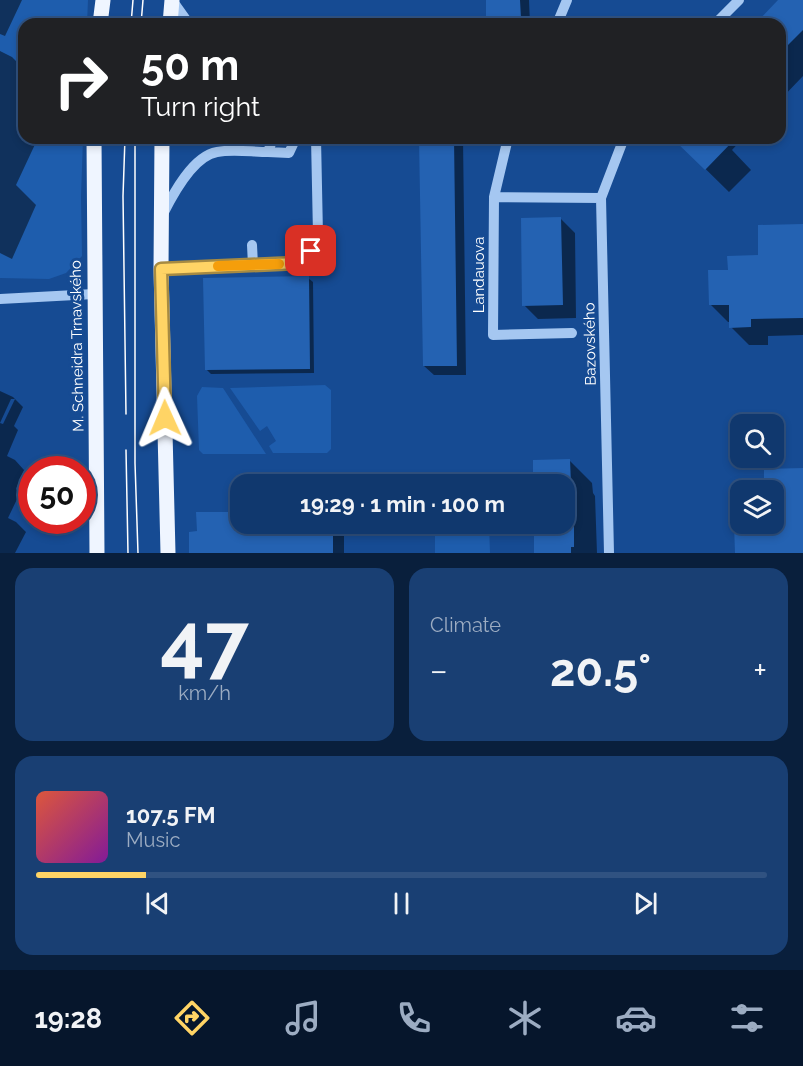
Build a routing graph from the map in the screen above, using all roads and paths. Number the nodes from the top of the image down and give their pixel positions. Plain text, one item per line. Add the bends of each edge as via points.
1 (103, 0) edge
2 (172, 0) edge
3 (567, 0) edge
4 (739, 0) edge
5 (101, 18) edge
6 (170, 18) edge
7 (185, 18) edge
8 (560, 18) edge
9 (721, 18) edge
10 (94, 144) edge
11 (162, 144) edge
12 (271, 144) edge
13 (293, 144) edge
14 (316, 144) edge
15 (507, 144) edge
16 (622, 144) edge
17 (268, 152) junction
18 (494, 197) junction
19 (601, 198) junction
20 (161, 217) junction
21 (252, 245) dead end
22 (253, 265) junction
23 (161, 269) junction
24 (94, 294) junction
25 (0, 299) edge
26 (572, 333) dead end
27 (97, 553) edge
28 (168, 553) edge
29 (609, 553) edge

1 - 5 main road
2 - 6 main road
2 - 7 street
3 - 8 street
4 - 9 street
10 - 24 main road, M. Schneidra Trnavského
11 - 20 main road
12 - 17 street
13 - 17 street via 289,153
14 - 22 street via 318,235 311,251 297,263
15 - 18 street, Landauova
16 - 19 street, Bazovského
17 - 20 street via 215,152 196,163
18 - 19 street
18 - 26 street, Landauova via 493,335
19 - 29 street, Bazovského
20 - 23 main road
21 - 22 street
22 - 23 street
23 - 28 main road
24 - 25 street
24 - 27 main road, M. Schneidra Trnavského

